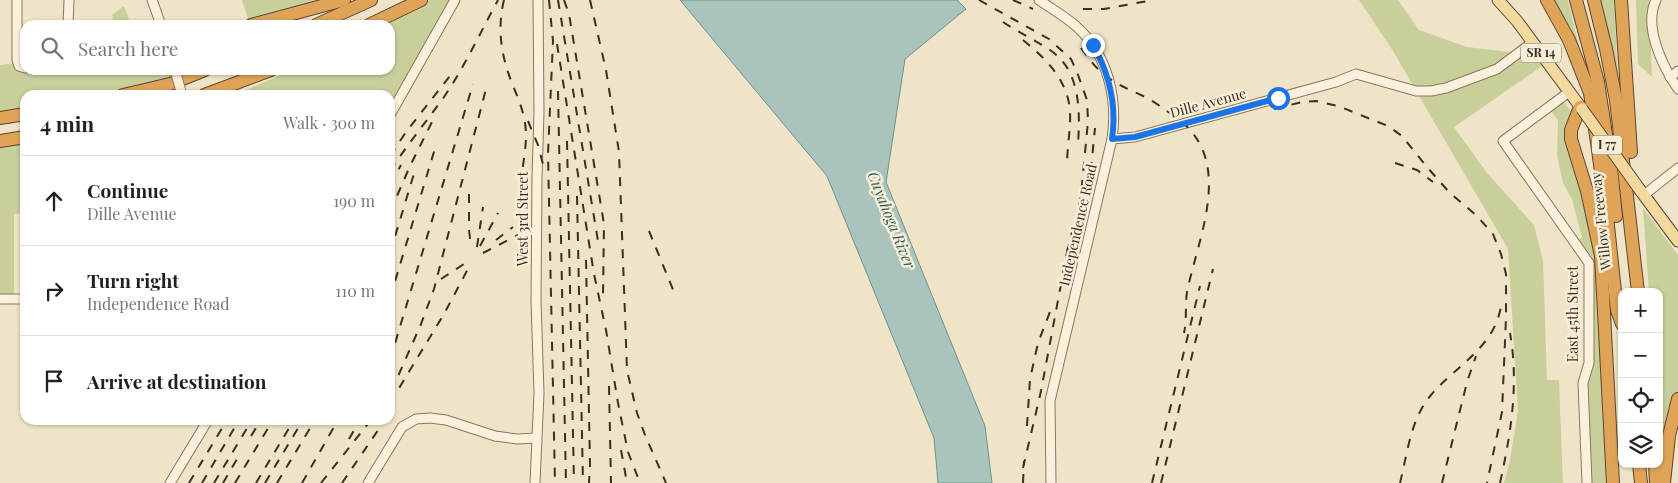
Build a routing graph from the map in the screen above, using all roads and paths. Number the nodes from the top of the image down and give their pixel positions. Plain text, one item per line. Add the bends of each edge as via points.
1 (17, 0) edge
2 (69, 0) edge
3 (152, 0) edge
4 (344, 0) edge
5 (371, 0) edge
6 (421, 0) edge
7 (456, 0) edge
8 (538, 0) edge
9 (1039, 0) edge
10 (1498, 0) edge
11 (1547, 0) edge
12 (1576, 0) edge
13 (1594, 0) edge
14 (1656, 0) edge
15 (1621, 2) edge
16 (68, 20) edge
17 (159, 20) edge
18 (269, 20) edge
19 (327, 20) edge
20 (379, 20) edge
21 (1533, 42) junction
22 (20, 66) edge
23 (1678, 71) edge
24 (176, 75) edge
25 (192, 75) edge
26 (258, 75) edge
27 (271, 75) edge
28 (1670, 77) junction
29 (1678, 89) edge
30 (144, 90) edge
31 (181, 90) edge
32 (217, 90) edge
33 (235, 90) edge
34 (1569, 92) junction
35 (395, 106) edge
36 (1581, 108) junction
37 (20, 115) edge
38 (0, 118) edge
39 (20, 138) edge
40 (1112, 139) junction
41 (0, 141) edge
42 (1678, 168) edge
43 (1642, 192) junction
44 (1678, 241) edge
45 (1623, 288) edge
46 (1639, 288) edge
47 (1639, 288) edge
48 (0, 299) edge
49 (20, 299) edge
50 (1618, 313) edge
51 (1678, 399) edge
52 (205, 425) edge
53 (536, 438) junction
54 (1639, 468) edge
55 (1655, 468) edge
56 (170, 483) edge
57 (368, 483) edge
58 (535, 483) edge
59 (1051, 483) edge
60 (1587, 483) edge
61 (1613, 483) edge
62 (1641, 483) edge
63 (1656, 483) edge
64 (1664, 483) edge

1 - 22 street via 17,60
2 - 16 street
3 - 17 street
4 - 18 highway
5 - 19 highway
6 - 20 highway
7 - 35 street
8 - 53 street, West 3rd Street via 536,301 539,393
9 - 40 street, Independence Road via 1079,28 1097,52 1113,98
10 - 21 main road, SR 14
11 - 50 highway via 1569,40 1590,93
12 - 45 highway, Willow Freeway / I 77 via 1598,82 1611,168
13 - 46 highway, Willow Freeway / I 77 via 1616,100
14 - 28 street via 1653,16 1656,45
15 - 47 highway
21 - 34 main road, SR 14
21 - 40 street, Dille Avenue via 1497,69 1446,88 1416,91 1356,74 1135,137
23 - 28 street
24 - 31 street, bridge
25 - 30 highway
26 - 32 highway
27 - 33 highway
28 - 29 street
34 - 36 main road, SR 14
34 - 60 street, East 45th Street via 1503,141 1589,263 1589,363 1583,384
36 - 43 main road, SR 14, bridge
36 - 61 highway via 1571,130 1571,139 1587,191 1601,256
37 - 38 highway
39 - 41 highway
40 - 59 street, Independence Road via 1050,401
42 - 43 street
43 - 44 main road, SR 14
48 - 49 street
51 - 64 highway via 1668,436
52 - 56 street
53 - 57 street via 502,437 446,420 416,419 402,427
53 - 58 street, West 3rd Street
54 - 62 highway
55 - 63 highway

